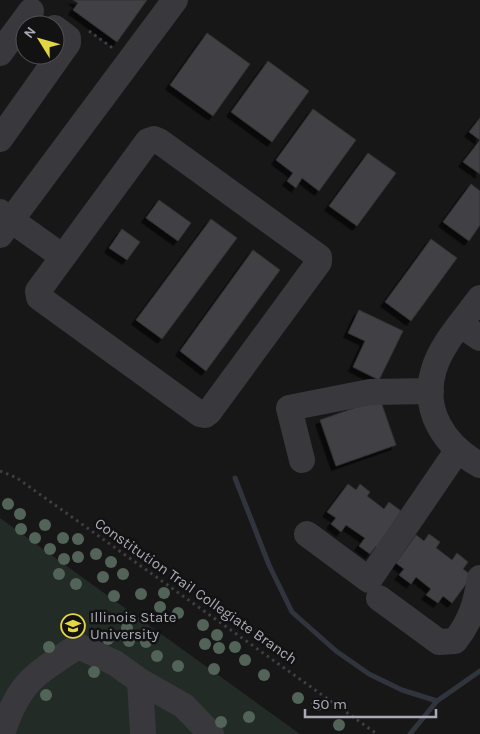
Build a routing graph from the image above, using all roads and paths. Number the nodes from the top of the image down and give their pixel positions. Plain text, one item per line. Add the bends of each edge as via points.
1 (175, 0) edge
2 (32, 12) edge
3 (65, 36) edge
4 (65, 46) edge
5 (0, 53) edge
6 (52, 65) edge
7 (0, 139) edge
8 (4, 222) edge
9 (63, 257) junction
10 (480, 298) edge
11 (470, 332) edge
12 (431, 391) junction
13 (468, 458) edge
14 (302, 460) dead end
15 (0, 470) edge
16 (306, 534) dead end
17 (480, 578) edge
18 (379, 598) dead end
19 (140, 681) junction
20 (2, 734) edge
21 (143, 734) edge
22 (211, 734) edge
23 (377, 734) edge

1 - 8 street
2 - 5 street
3 - 4 street via 68,38
6 - 7 street
8 - 9 street
9 - 9 street via 148,140 154,139 319,256 319,262 205,415 39,297 38,291
10 - 11 street
11 - 12 street via 437,362
12 - 13 street via 436,422 443,436
12 - 14 street via 370,392 289,408
13 - 16 street via 369,580
15 - 23 path, Constitution Trail Collegiate Branch via 32,489
17 - 18 street via 474,609 455,641 439,642
19 - 20 street via 115,663 78,646 25,685 12,704
19 - 21 street
19 - 22 street via 184,706

